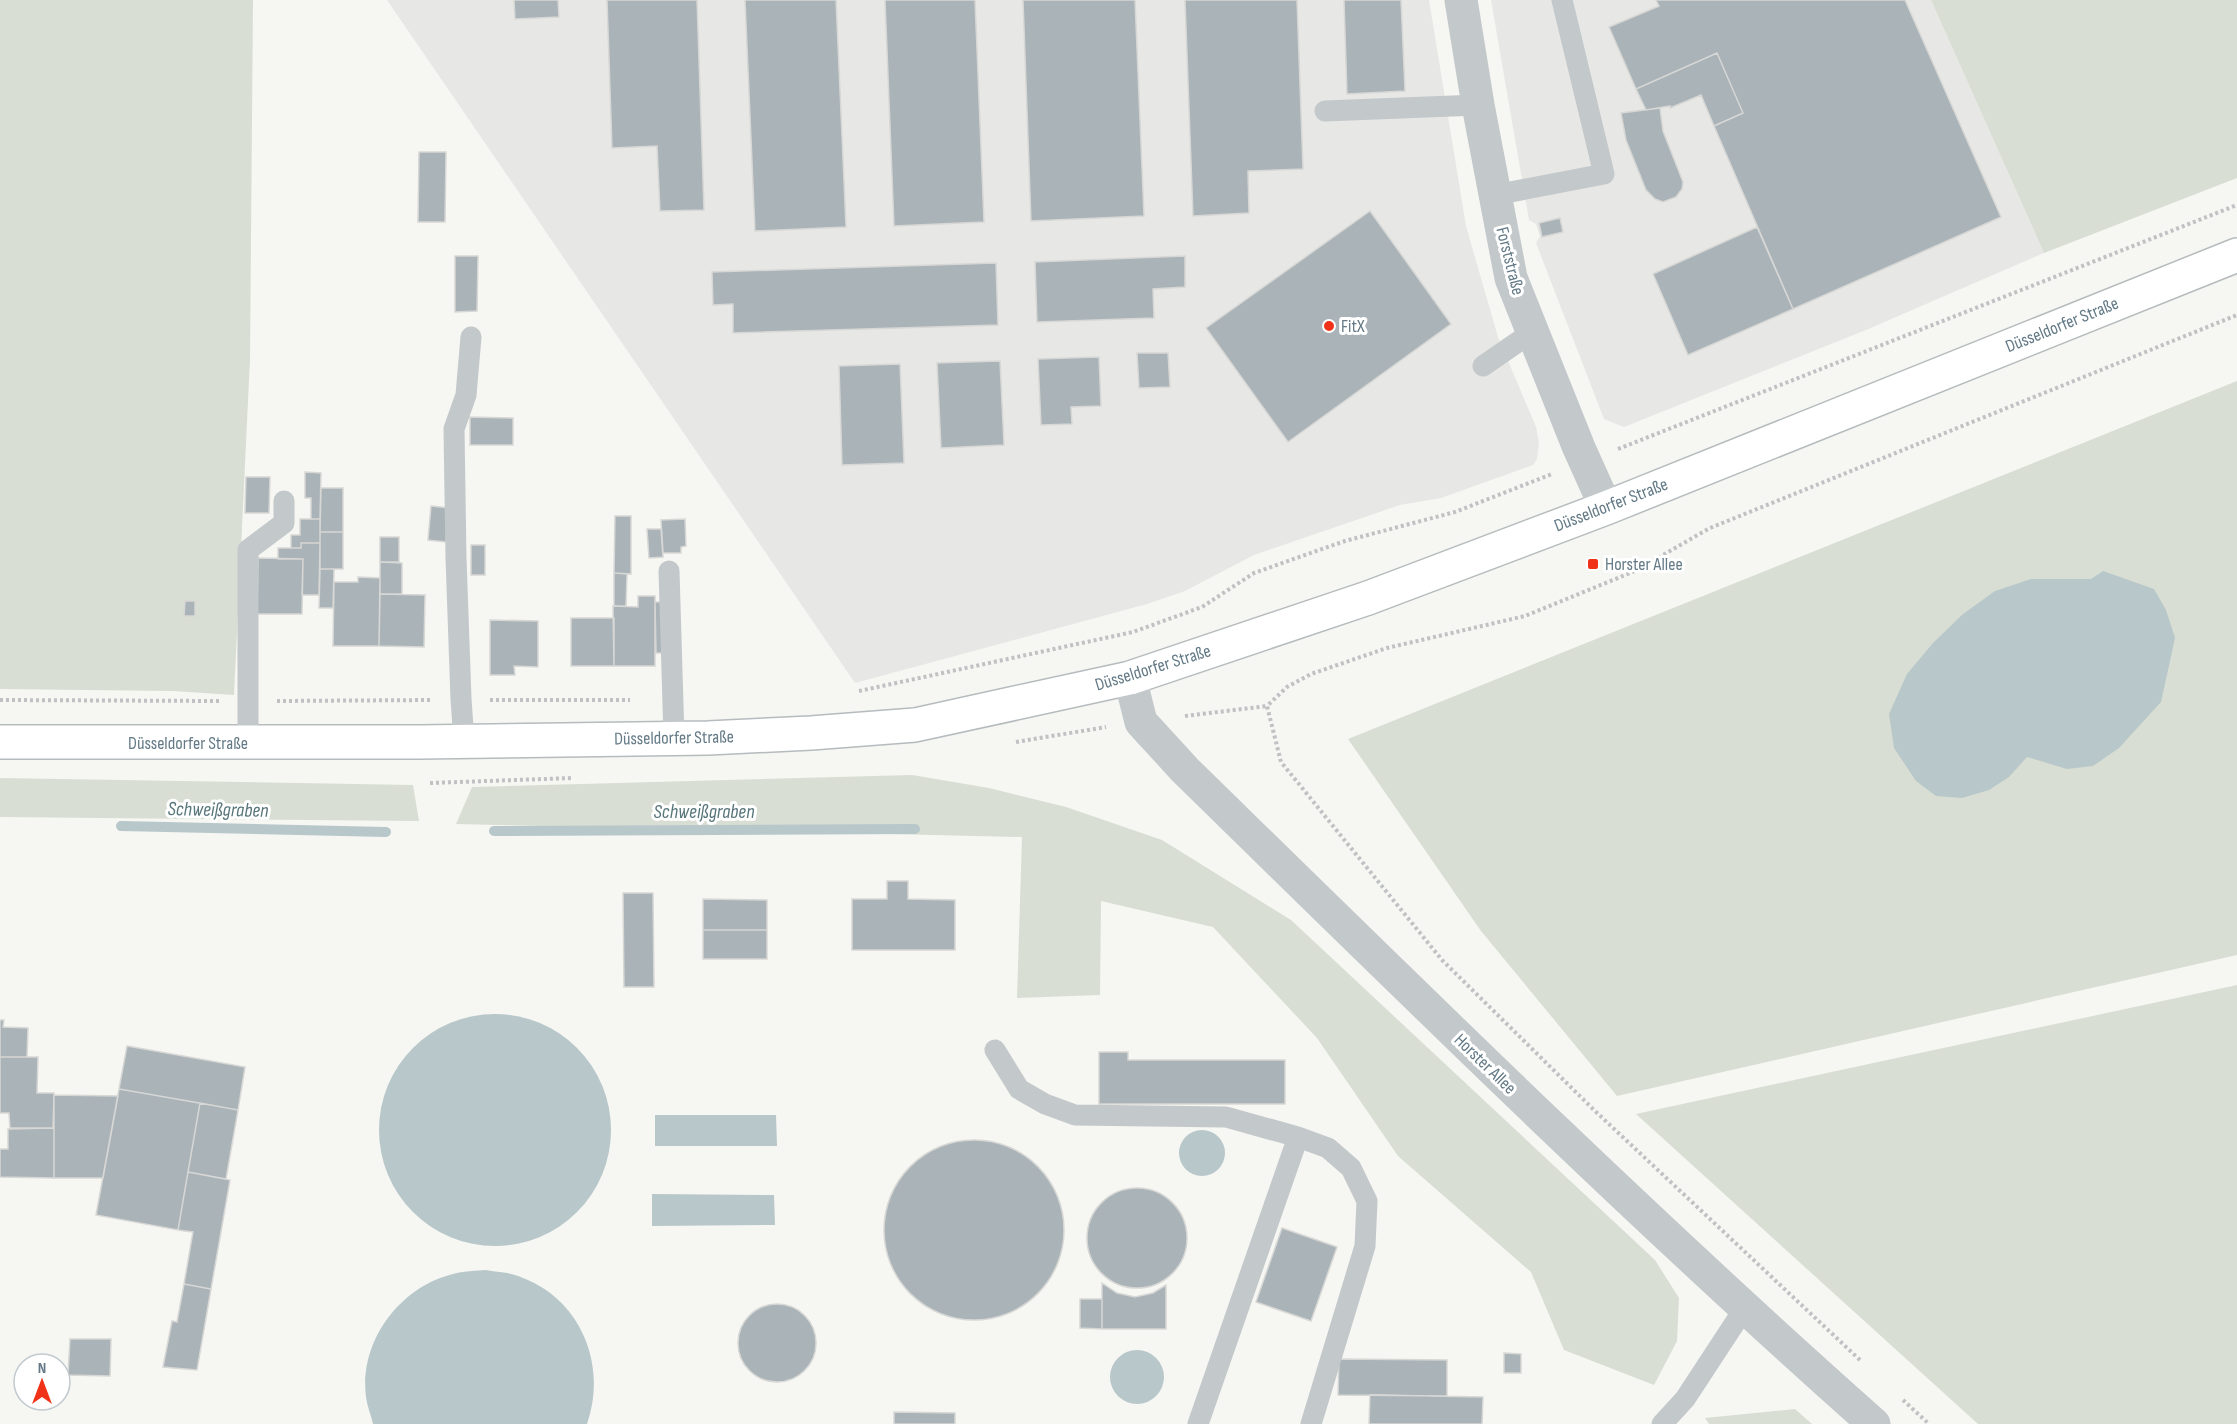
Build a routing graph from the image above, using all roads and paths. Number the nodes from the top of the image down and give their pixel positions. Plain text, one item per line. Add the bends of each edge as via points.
1 (1461, 0) edge
2 (1562, 0) edge
3 (1478, 105) junction
4 (1325, 111) dead end
5 (1495, 195) junction
6 (2237, 205) edge
7 (2237, 255) edge
8 (2237, 315) edge
9 (1532, 332) junction
10 (471, 337) dead end
11 (1483, 366) dead end
12 (1585, 461) junction
13 (284, 501) dead end
14 (1606, 508) junction
15 (669, 571) dead end
16 (1130, 678) junction
17 (848, 692) dead end
18 (461, 699) junction
19 (0, 700) edge
20 (248, 701) junction
21 (672, 701) junction
22 (674, 738) junction
23 (464, 741) junction
24 (0, 742) edge
25 (248, 743) junction
26 (994, 1050) dead end
27 (1298, 1137) junction
28 (1744, 1308) junction
29 (1866, 1366) dead end
30 (1901, 1399) dead end
31 (1198, 1424) edge
32 (1311, 1424) edge
33 (1662, 1424) edge
34 (1874, 1424) edge
35 (1929, 1424) edge

1 - 3 street, Forststraße
2 - 5 lane via 1604,174
3 - 4 lane
3 - 5 street, Forststraße
5 - 9 street, Forststraße via 1511,278
6 - 12 path
7 - 14 main road, Düsseldorfer Straße
8 - 29 path via 1710,528 1635,570 1525,616 1387,648 1311,674 1287,687 1267,706 1281,762 1442,960 1594,1110
9 - 11 lane
9 - 12 street, Forststraße
10 - 18 lane via 466,395 454,429
12 - 14 street, Forststraße
12 - 17 path via 1455,512 1356,538 1254,573 1202,607 1133,632
13 - 20 lane via 284,523 248,550
14 - 16 main road, Düsseldorfer Straße via 1368,598
15 - 21 lane
16 - 22 main road, Düsseldorfer Straße via 915,725
16 - 28 street, Horster Allee via 1141,722 1185,770 1502,1080
18 - 20 path
18 - 21 path
18 - 23 lane
19 - 20 path
20 - 25 lane
21 - 22 lane
22 - 23 main road, Düsseldorfer Straße
23 - 25 main road, Düsseldorfer Straße
24 - 25 main road, Düsseldorfer Straße
26 - 27 lane via 1019,1089 1075,1115 1226,1117
27 - 31 lane
27 - 32 lane via 1328,1148 1351,1168 1367,1201 1365,1246
28 - 33 lane via 1685,1399
28 - 34 street, Horster Allee
30 - 35 path

